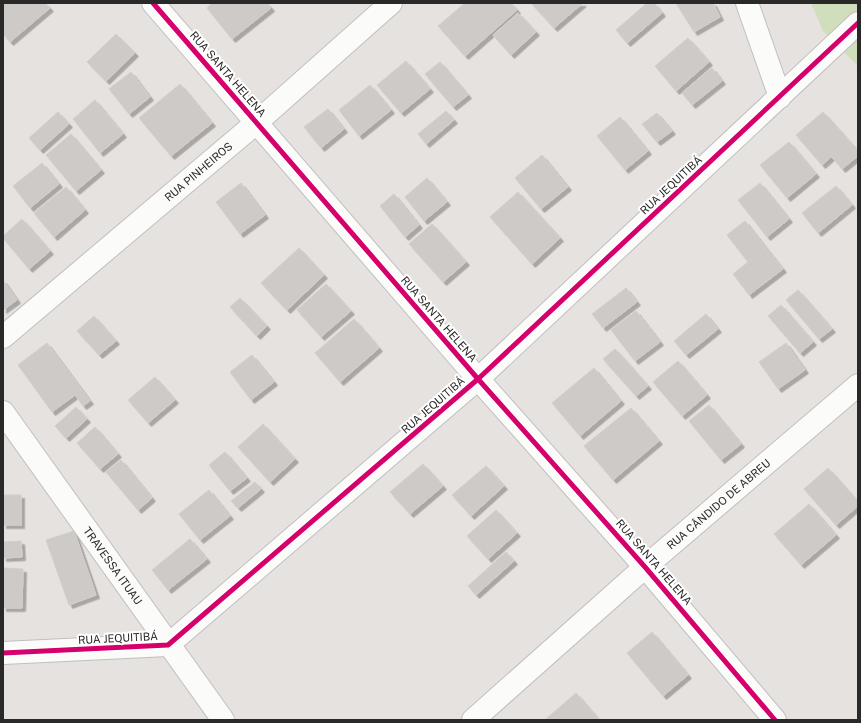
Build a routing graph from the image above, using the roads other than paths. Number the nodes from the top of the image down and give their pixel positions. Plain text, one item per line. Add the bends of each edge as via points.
1 (153, 3) edge
2 (391, 3) edge
3 (747, 3) edge
4 (858, 23) edge
5 (780, 97) junction
6 (256, 123) junction
7 (3, 337) edge
8 (478, 379) junction
9 (858, 385) edge
10 (3, 412) edge
11 (645, 566) junction
12 (168, 646) junction
13 (3, 653) edge
14 (223, 720) edge
15 (472, 720) edge
16 (775, 720) edge

1 - 6 street, RUA SANTA HELENA
2 - 6 street, RUA PINHEIROS
3 - 5 street
4 - 5 street, RUA JEQUITIBÁ
5 - 8 street, RUA JEQUITIBÁ
6 - 7 street, RUA PINHEIROS
6 - 8 street, RUA SANTA HELENA
8 - 11 street, RUA SANTA HELENA
8 - 12 street, RUA JEQUITIBÁ
9 - 11 street, RUA CÂNDIDO DE ABREU
10 - 12 street, TRAVESSA ITUAU
11 - 15 street, RUA CÂNDIDO DE ABREU
11 - 16 street, RUA SANTA HELENA
12 - 13 street, RUA JEQUITIBÁ
12 - 14 street, TRAVESSA ITUAU

